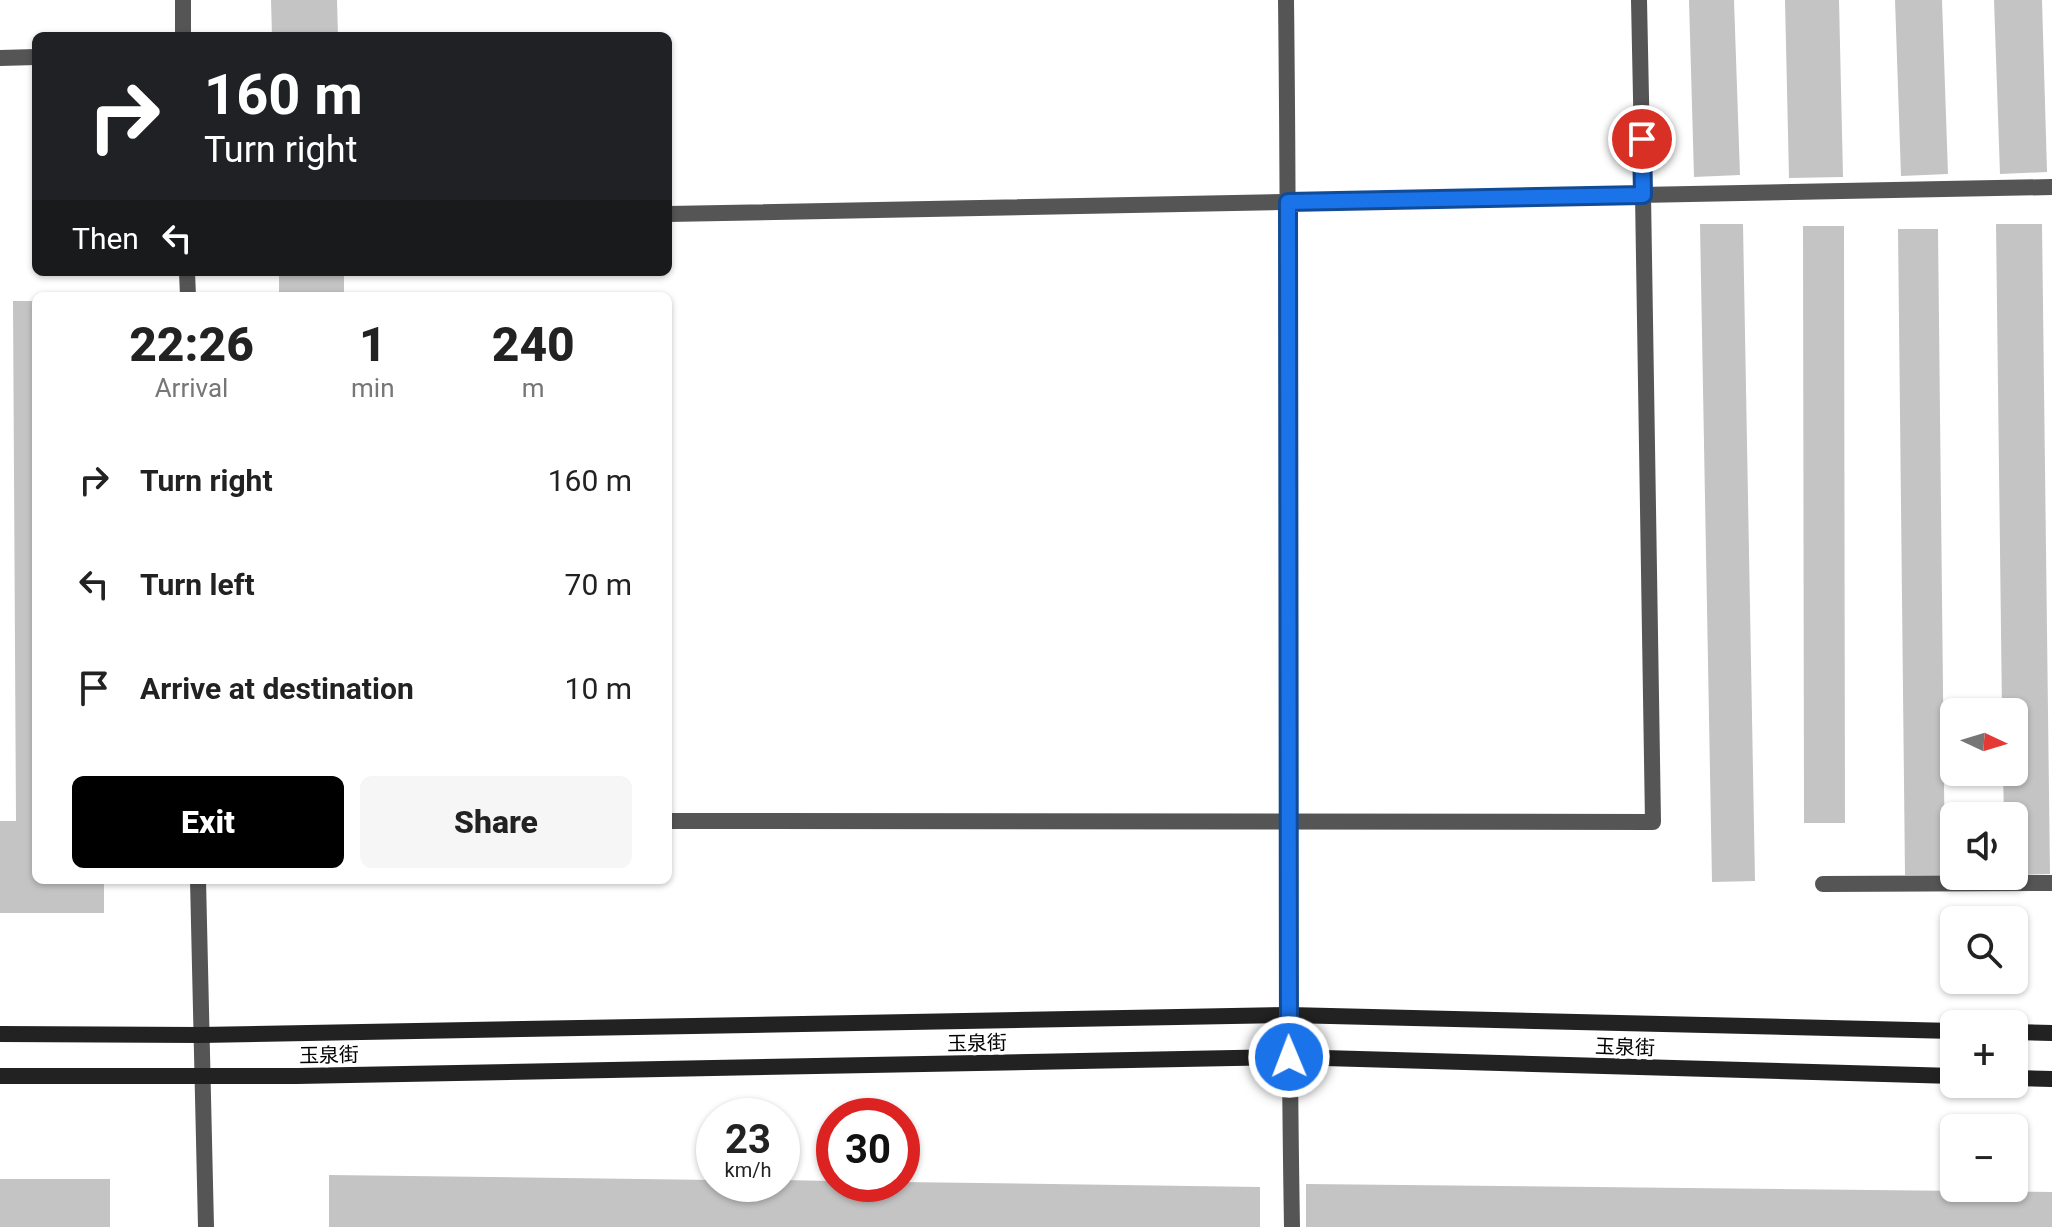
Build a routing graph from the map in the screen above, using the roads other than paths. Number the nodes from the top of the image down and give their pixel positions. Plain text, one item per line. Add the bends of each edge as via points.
1 (183, 0) edge
2 (1286, 0) edge
3 (1639, 0) edge
4 (183, 32) edge
5 (32, 57) edge
6 (0, 58) edge
7 (2052, 187) edge
8 (1643, 195) junction
9 (1288, 202) junction
10 (672, 214) edge
11 (672, 821) edge
12 (1289, 823) junction
13 (2052, 883) edge
14 (198, 884) edge
15 (1823, 884) dead end
16 (1289, 1015) junction
17 (1940, 1031) edge
18 (2028, 1032) edge
19 (2052, 1033) edge
20 (0, 1034) edge
21 (200, 1035) junction
22 (1289, 1057) junction
23 (0, 1076) edge
24 (1940, 1076) edge
25 (201, 1077) junction
26 (2028, 1078) edge
27 (2052, 1079) edge
28 (206, 1227) edge
29 (1292, 1227) edge

1 - 4 street
2 - 9 street
3 - 8 street
5 - 6 street
7 - 8 street
8 - 9 street
8 - 12 street via 1653,822
9 - 10 street
9 - 12 street
11 - 12 street
12 - 16 street
13 - 15 street
14 - 21 street
16 - 17 main road, 玉泉街
16 - 21 main road, 玉泉街
16 - 22 street
18 - 19 main road
20 - 21 main road, 玉泉街
21 - 25 street
22 - 24 main road, 玉泉街
22 - 25 main road, 玉泉街
22 - 29 street
23 - 25 main road, 玉泉街
25 - 28 street
26 - 27 main road

